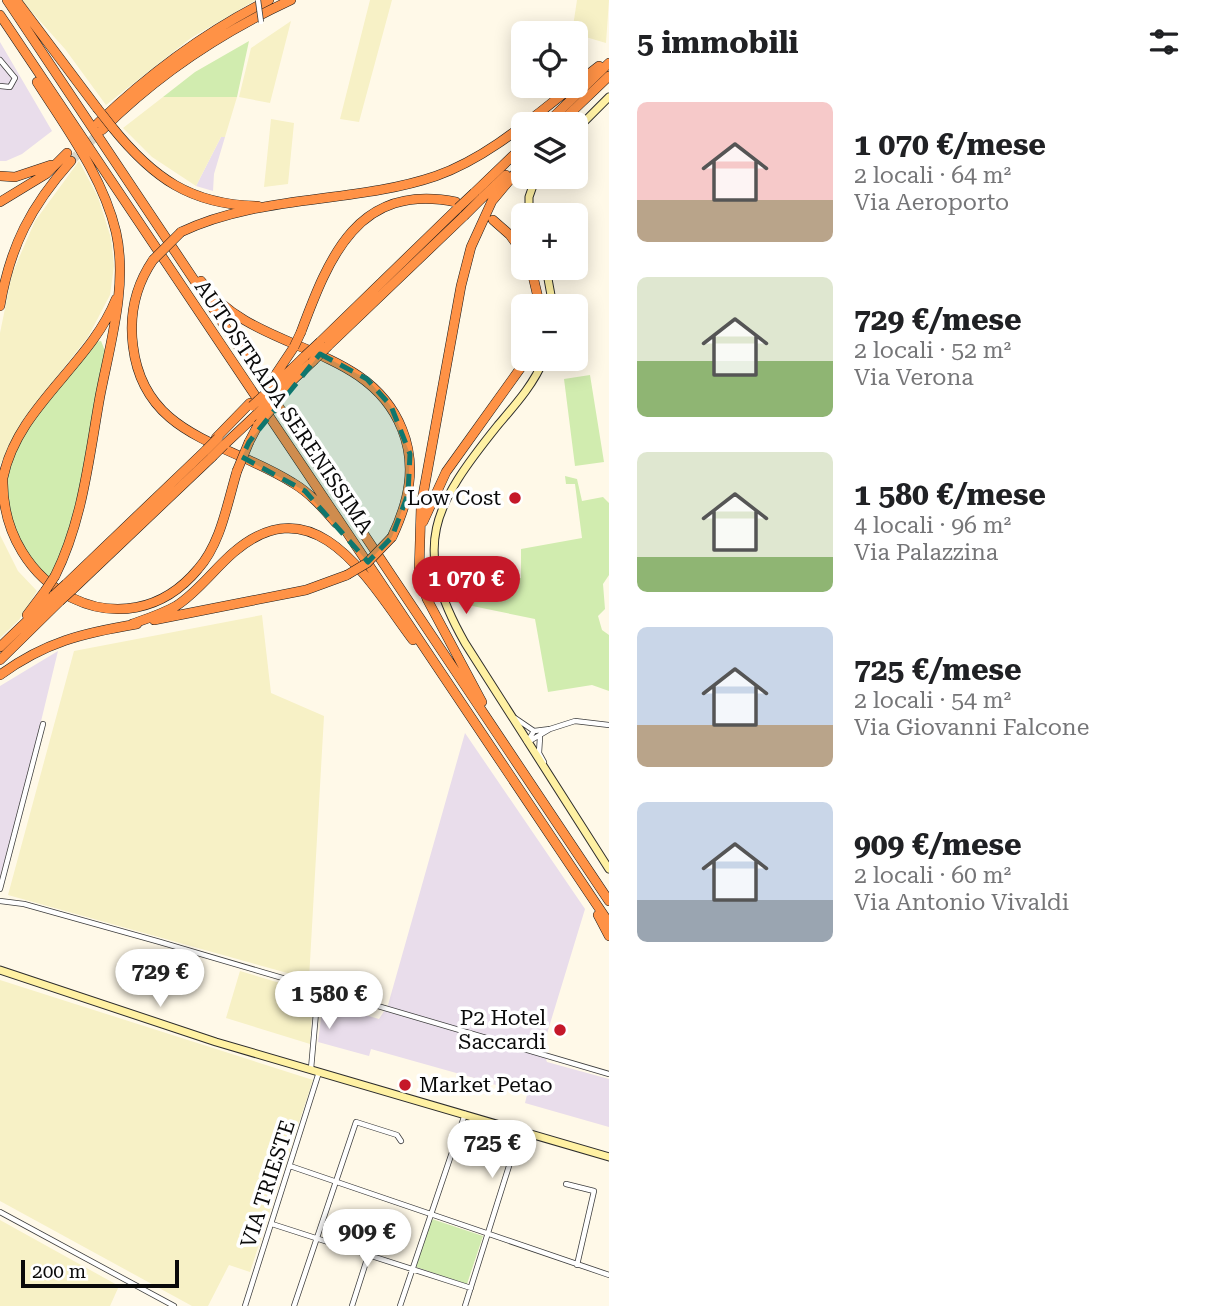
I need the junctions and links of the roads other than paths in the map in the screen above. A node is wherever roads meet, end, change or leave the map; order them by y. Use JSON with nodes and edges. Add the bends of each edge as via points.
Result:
{"nodes":[{"id":1,"x":7,"y":0,"type":"edge"},
{"id":2,"x":16,"y":0,"type":"edge"},
{"id":3,"x":258,"y":0,"type":"edge"},
{"id":4,"x":269,"y":0,"type":"edge"},
{"id":5,"x":291,"y":0,"type":"edge"},
{"id":6,"x":0,"y":16,"type":"edge"},
{"id":7,"x":261,"y":22,"type":"dead end"},
{"id":8,"x":0,"y":60,"type":"edge"},
{"id":9,"x":609,"y":61,"type":"edge"},
{"id":10,"x":588,"y":76,"type":"edge"},
{"id":11,"x":609,"y":76,"type":"edge"},
{"id":12,"x":0,"y":86,"type":"edge"},
{"id":13,"x":609,"y":97,"type":"edge"},
{"id":14,"x":558,"y":98,"type":"edge"},
{"id":15,"x":558,"y":112,"type":"edge"},
{"id":16,"x":572,"y":112,"type":"edge"},
{"id":17,"x":588,"y":118,"type":"edge"},
{"id":18,"x":104,"y":127,"type":"junction"},
{"id":19,"x":67,"y":158,"type":"junction"},
{"id":20,"x":511,"y":159,"type":"edge"},
{"id":21,"x":511,"y":170,"type":"edge"},
{"id":22,"x":0,"y":176,"type":"edge"},
{"id":23,"x":511,"y":176,"type":"edge"},
{"id":24,"x":137,"y":194,"type":"junction"},
{"id":25,"x":478,"y":196,"type":"junction"},
{"id":26,"x":0,"y":202,"type":"edge"},
{"id":27,"x":271,"y":206,"type":"junction"},
{"id":28,"x":459,"y":209,"type":"junction"},
{"id":29,"x":488,"y":219,"type":"junction"},
{"id":30,"x":511,"y":236,"type":"edge"},
{"id":31,"x":116,"y":299,"type":"junction"},
{"id":32,"x":0,"y":306,"type":"edge"},
{"id":33,"x":309,"y":358,"type":"junction"},
{"id":34,"x":518,"y":371,"type":"edge"},
{"id":35,"x":538,"y":371,"type":"edge"},
{"id":36,"x":277,"y":388,"type":"junction"},
{"id":37,"x":254,"y":412,"type":"junction"},
{"id":38,"x":208,"y":452,"type":"junction"},
{"id":39,"x":419,"y":533,"type":"junction"},
{"id":40,"x":360,"y":551,"type":"junction"},
{"id":41,"x":69,"y":587,"type":"junction"},
{"id":42,"x":53,"y":596,"type":"junction"},
{"id":43,"x":132,"y":624,"type":"junction"},
{"id":44,"x":1,"y":647,"type":"edge"},
{"id":45,"x":0,"y":660,"type":"edge"},
{"id":46,"x":0,"y":675,"type":"edge"},
{"id":47,"x":467,"y":710,"type":"junction"},
{"id":48,"x":509,"y":714,"type":"junction"},
{"id":49,"x":43,"y":724,"type":"dead end"},
{"id":50,"x":609,"y":725,"type":"edge"},
{"id":51,"x":550,"y":729,"type":"junction"},
{"id":52,"x":534,"y":731,"type":"junction"},
{"id":53,"x":541,"y":736,"type":"junction"},
{"id":54,"x":527,"y":743,"type":"junction"},
{"id":55,"x":513,"y":758,"type":"junction"},
{"id":56,"x":554,"y":787,"type":"junction"},
{"id":57,"x":609,"y":869,"type":"edge"},
{"id":58,"x":0,"y":889,"type":"edge"},
{"id":59,"x":590,"y":894,"type":"junction"},
{"id":60,"x":0,"y":901,"type":"edge"},
{"id":61,"x":609,"y":901,"type":"edge"},
{"id":62,"x":609,"y":923,"type":"edge"},
{"id":63,"x":609,"y":936,"type":"edge"},
{"id":64,"x":0,"y":970,"type":"edge"},
{"id":65,"x":318,"y":990,"type":"junction"},
{"id":66,"x":315,"y":1070,"type":"junction"},
{"id":67,"x":609,"y":1074,"type":"edge"},
{"id":68,"x":465,"y":1114,"type":"junction"},
{"id":69,"x":520,"y":1131,"type":"junction"},
{"id":70,"x":401,"y":1141,"type":"dead end"},
{"id":71,"x":609,"y":1157,"type":"edge"},
{"id":72,"x":290,"y":1166,"type":"junction"},
{"id":73,"x":336,"y":1182,"type":"junction"},
{"id":74,"x":566,"y":1184,"type":"dead end"},
{"id":75,"x":0,"y":1212,"type":"edge"},
{"id":76,"x":431,"y":1215,"type":"junction"},
{"id":77,"x":272,"y":1224,"type":"junction"},
{"id":78,"x":488,"y":1235,"type":"junction"},
{"id":79,"x":316,"y":1239,"type":"junction"},
{"id":80,"x":368,"y":1256,"type":"junction"},
{"id":81,"x":577,"y":1265,"type":"junction"},
{"id":82,"x":412,"y":1270,"type":"junction"},
{"id":83,"x":609,"y":1275,"type":"edge"},
{"id":84,"x":471,"y":1288,"type":"junction"},
{"id":85,"x":174,"y":1306,"type":"edge"},
{"id":86,"x":245,"y":1306,"type":"edge"},
{"id":87,"x":294,"y":1306,"type":"edge"},
{"id":88,"x":352,"y":1306,"type":"edge"},
{"id":89,"x":400,"y":1306,"type":"edge"},
{"id":90,"x":465,"y":1306,"type":"edge"}],
"edges":[{"from":1,"to":24,"type":"highway","name":"AUTOSTRADA SERENISSIMA"},
{"from":2,"to":18,"type":"highway","bridge":true,"via":[[97,108]]},
{"from":3,"to":7,"type":"street","bridge":true},
{"from":4,"to":18,"type":"highway","via":[[177,55],[141,83]]},
{"from":5,"to":18,"type":"highway","via":[[200,48]]},
{"from":6,"to":31,"type":"highway","via":[[103,192],[118,240]]},
{"from":6,"to":40,"type":"highway","name":"AUTOSTRADA SERENISSIMA"},
{"from":8,"to":12,"type":"street","via":[[15,78],[10,87]]},
{"from":9,"to":10,"type":"highway"},
{"from":9,"to":15,"type":"highway"},
{"from":11,"to":16,"type":"highway"},
{"from":13,"to":17,"type":"street"},
{"from":14,"to":27,"type":"highway","via":[[498,143],[449,171],[407,184]]},
{"from":18,"to":27,"type":"highway","via":[[176,188],[221,203]]},
{"from":19,"to":22,"type":"highway","via":[[15,177]]},
{"from":19,"to":26,"type":"highway"},
{"from":19,"to":32,"type":"highway","via":[[21,231],[7,268]]},
{"from":20,"to":25,"type":"highway"},
{"from":21,"to":25,"type":"highway"},
{"from":23,"to":29,"type":"highway","via":[[492,201]]},
{"from":24,"to":43,"type":"highway","bridge":true,"via":[[205,287],[231,311],[260,331],[349,368],[381,392],[399,422],[410,454],[408,494],[392,537],[367,563],[306,590]]},
{"from":24,"to":55,"type":"highway","name":"AUTOSTRADA SERENISSIMA"},
{"from":25,"to":28,"type":"highway","bridge":true},
{"from":27,"to":40,"type":"highway","bridge":true,"via":[[181,232],[153,260],[135,302],[132,338],[137,368],[151,397],[172,420],[200,440],[264,466],[305,491]]},
{"from":28,"to":33,"type":"highway","bridge":true},
{"from":28,"to":36,"type":"highway","bridge":true,"via":[[413,199],[364,218],[347,234],[321,278]]},
{"from":29,"to":30,"type":"highway"},
{"from":29,"to":39,"type":"highway","via":[[461,286],[425,471]]},
{"from":31,"to":37,"type":"highway","bridge":true,"via":[[97,336],[30,422],[8,460],[2,511],[10,542],[24,566],[48,590],[82,605],[118,609],[152,602],[183,585],[205,560],[224,517]]},
{"from":31,"to":42,"type":"highway","bridge":true,"via":[[79,510],[55,576]]},
{"from":33,"to":36,"type":"highway"},
{"from":33,"to":36,"type":"highway","via":[[305,369]]},
{"from":34,"to":39,"type":"highway","via":[[446,471]]},
{"from":35,"to":48,"type":"street","via":[[452,485],[439,511],[434,536],[436,580],[447,612]]},
{"from":36,"to":37,"type":"highway","bridge":true},
{"from":36,"to":37,"type":"highway","bridge":true},
{"from":37,"to":38,"type":"highway","bridge":true},
{"from":38,"to":41,"type":"highway"},
{"from":38,"to":41,"type":"highway"},
{"from":39,"to":55,"type":"highway","via":[[419,574],[427,599]]},
{"from":40,"to":47,"type":"highway","name":"AUTOSTRADA SERENISSIMA"},
{"from":41,"to":42,"type":"highway","bridge":true},
{"from":42,"to":44,"type":"highway"},
{"from":42,"to":45,"type":"highway"},
{"from":43,"to":46,"type":"highway","via":[[55,642]]},
{"from":43,"to":47,"type":"highway","via":[[178,605],[259,535],[285,529],[313,532],[357,565]]},
{"from":47,"to":59,"type":"highway","name":"AUTOSTRADA SERENISSIMA"},
{"from":48,"to":52,"type":"street"},
{"from":48,"to":54,"type":"street"},
{"from":49,"to":58,"type":"street"},
{"from":50,"to":51,"type":"street","via":[[575,721]]},
{"from":51,"to":52,"type":"street"},
{"from":51,"to":53,"type":"street"},
{"from":52,"to":54,"type":"street"},
{"from":53,"to":54,"type":"street"},
{"from":53,"to":56,"type":"street","via":[[539,753]]},
{"from":54,"to":56,"type":"street"},
{"from":55,"to":61,"type":"highway","name":"AUTOSTRADA SERENISSIMA"},
{"from":56,"to":57,"type":"street"},
{"from":59,"to":62,"type":"highway","name":"AUTOSTRADA SERENISSIMA"},
{"from":59,"to":63,"type":"highway"},
{"from":60,"to":65,"type":"street","via":[[24,904]]},
{"from":64,"to":66,"type":"street"},
{"from":65,"to":66,"type":"street","name":"VIA TRIESTE"},
{"from":65,"to":67,"type":"street"},
{"from":66,"to":68,"type":"street"},
{"from":66,"to":72,"type":"street","name":"VIA TRIESTE"},
{"from":68,"to":69,"type":"street"},
{"from":68,"to":76,"type":"street"},
{"from":69,"to":71,"type":"street"},
{"from":69,"to":78,"type":"street"},
{"from":70,"to":73,"type":"street","via":[[397,1135],[356,1122]]},
{"from":72,"to":73,"type":"street"},
{"from":72,"to":77,"type":"street","name":"VIA TRIESTE"},
{"from":73,"to":76,"type":"street"},
{"from":73,"to":79,"type":"street"},
{"from":74,"to":81,"type":"street","via":[[594,1191]]},
{"from":75,"to":85,"type":"street"},
{"from":76,"to":78,"type":"street"},
{"from":76,"to":82,"type":"street"},
{"from":77,"to":79,"type":"street"},
{"from":77,"to":86,"type":"street","name":"VIA TRIESTE"},
{"from":78,"to":81,"type":"street"},
{"from":78,"to":84,"type":"street"},
{"from":79,"to":80,"type":"street"},
{"from":79,"to":87,"type":"street"},
{"from":80,"to":82,"type":"street"},
{"from":80,"to":88,"type":"street"},
{"from":81,"to":83,"type":"street"},
{"from":82,"to":84,"type":"street"},
{"from":82,"to":89,"type":"street"},
{"from":84,"to":90,"type":"street"}]}
